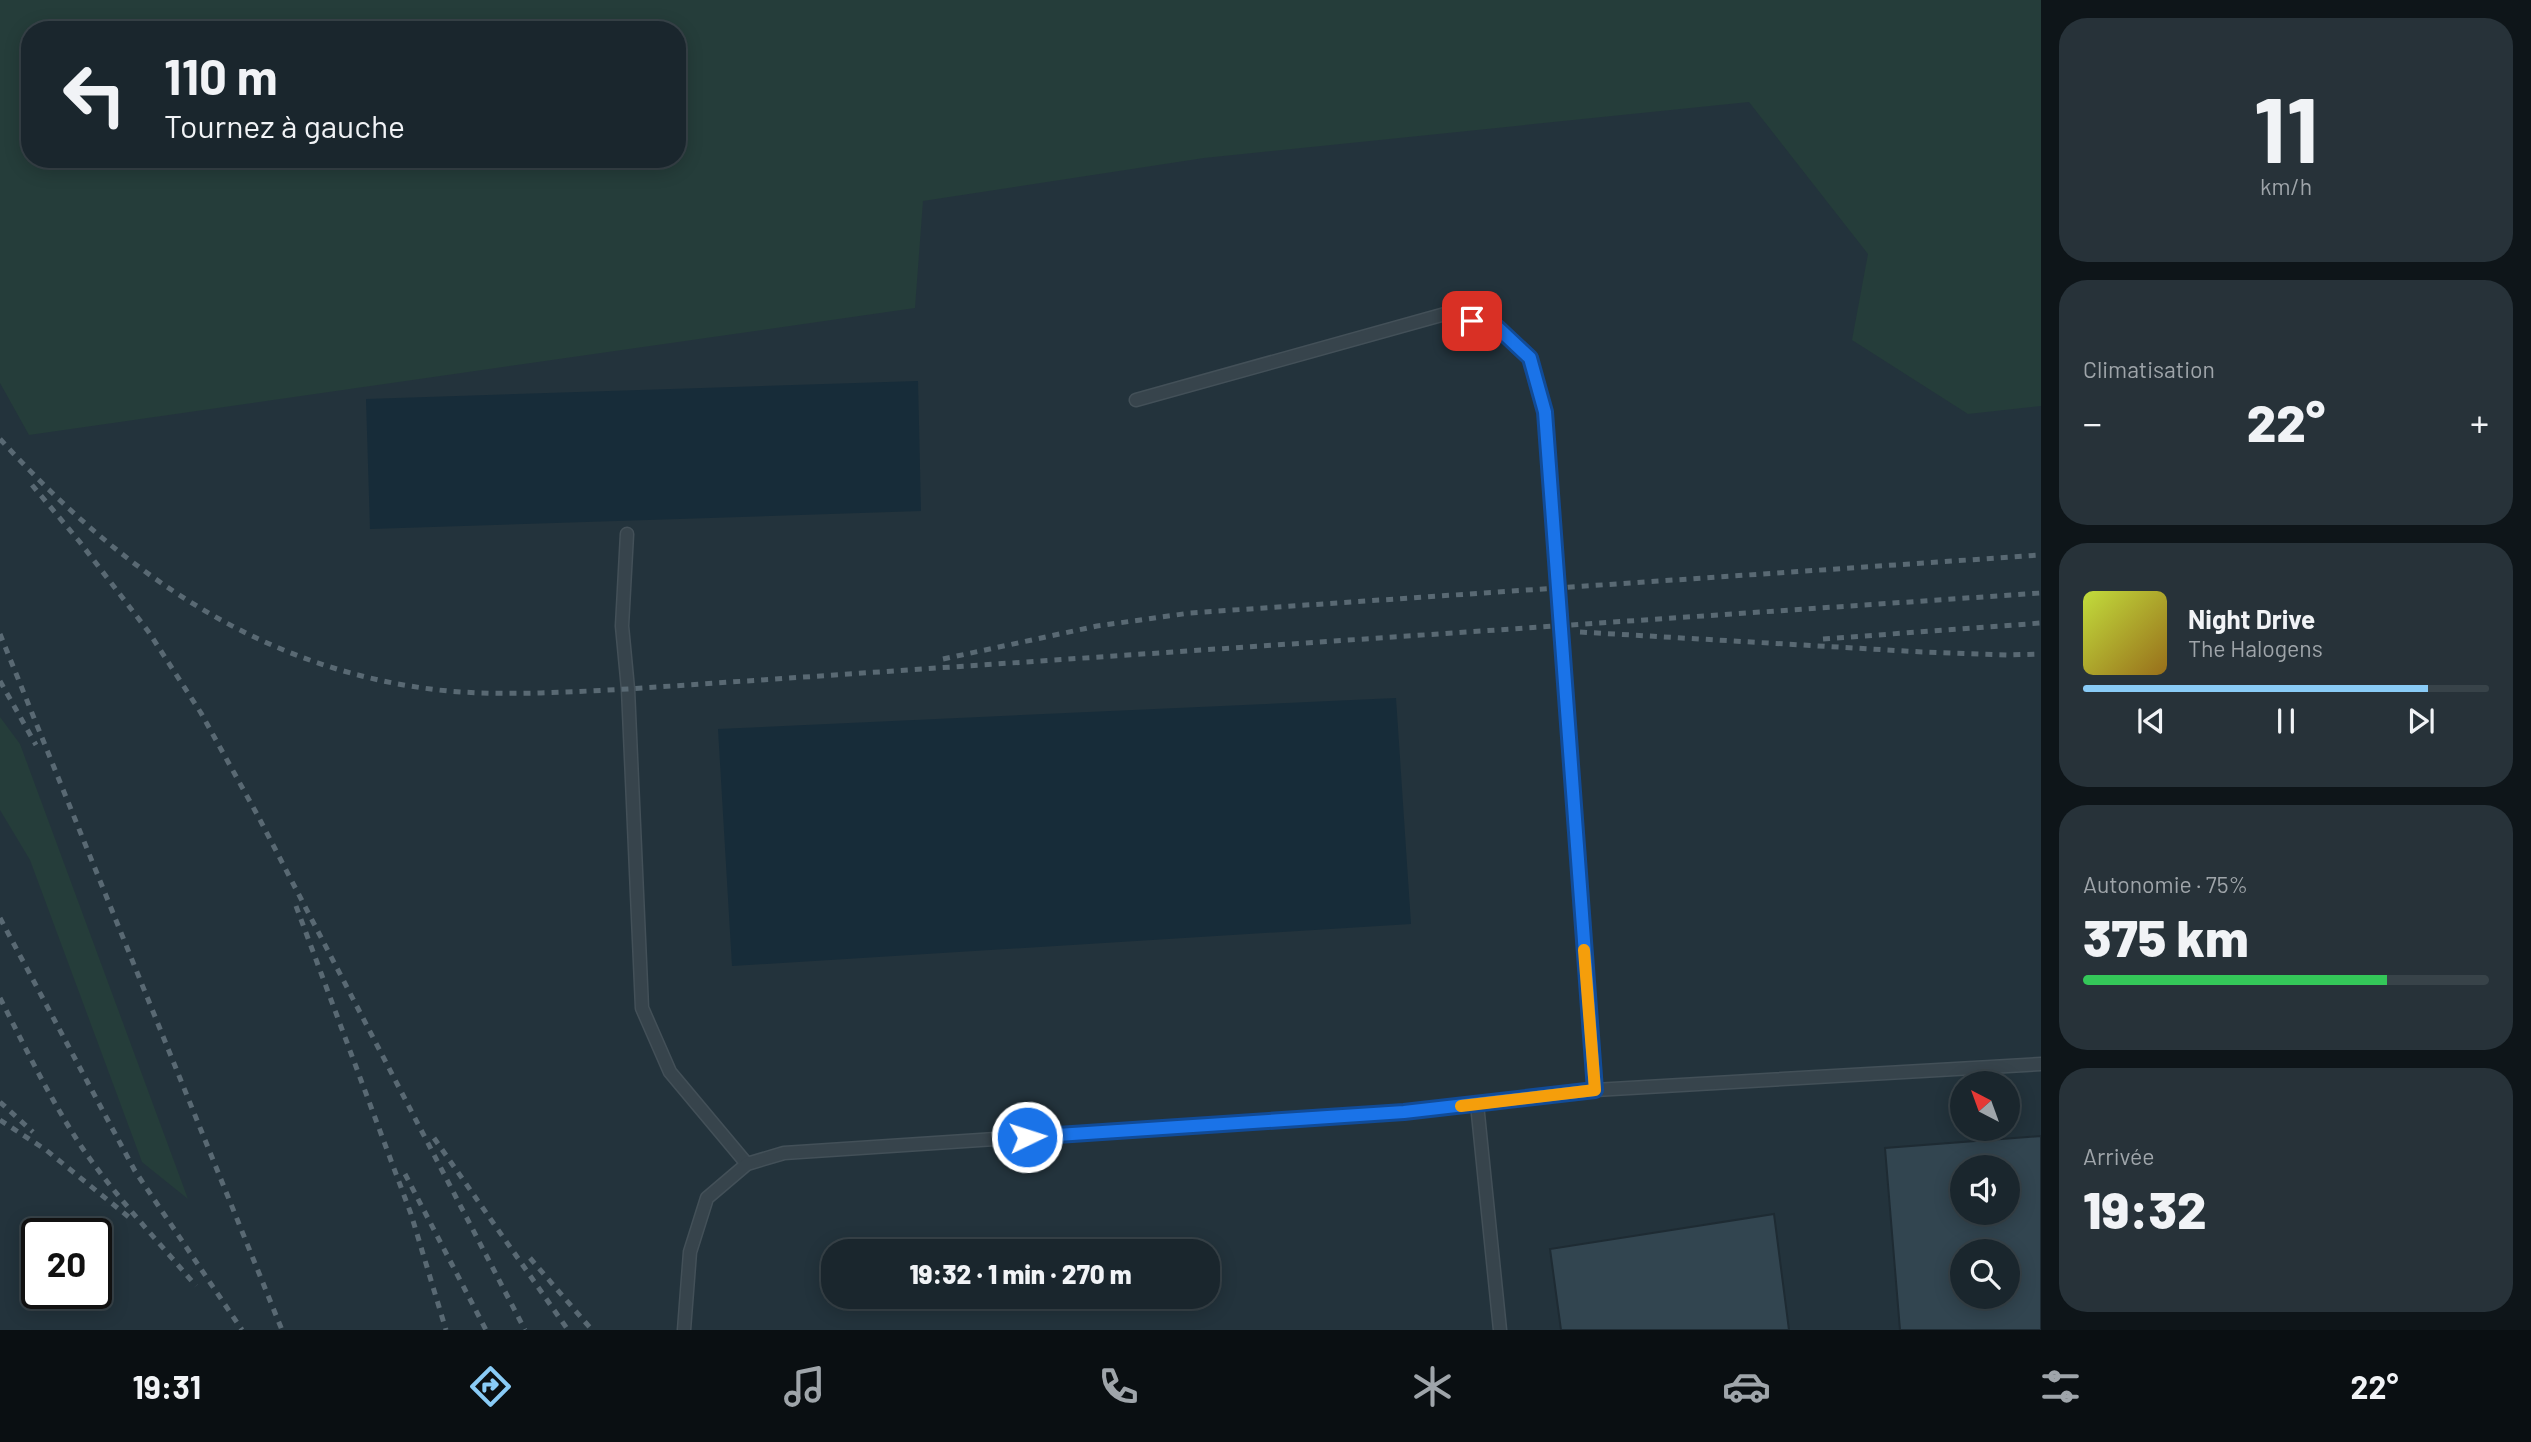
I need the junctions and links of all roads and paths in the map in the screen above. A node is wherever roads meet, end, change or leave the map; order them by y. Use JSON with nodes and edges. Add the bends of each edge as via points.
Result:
{"nodes":[{"id":1,"x":1136,"y":400,"type":"dead end"},
{"id":2,"x":627,"y":534,"type":"dead end"},
{"id":3,"x":2041,"y":1064,"type":"edge"},
{"id":4,"x":1595,"y":1090,"type":"junction"},
{"id":5,"x":1477,"y":1104,"type":"junction"},
{"id":6,"x":747,"y":1164,"type":"junction"},
{"id":7,"x":684,"y":1330,"type":"edge"},
{"id":8,"x":1500,"y":1330,"type":"edge"}],
"edges":[{"from":1,"to":4,"type":"lane","via":[[1445,314],[1498,328],[1530,358],[1545,412]]},
{"from":2,"to":6,"type":"lane","via":[[622,626],[642,1008],[670,1072]]},
{"from":3,"to":4,"type":"lane"},
{"from":4,"to":5,"type":"lane"},
{"from":5,"to":6,"type":"lane","via":[[784,1153]]},
{"from":5,"to":8,"type":"lane"},
{"from":6,"to":7,"type":"lane","via":[[706,1198],[691,1252]]}]}
